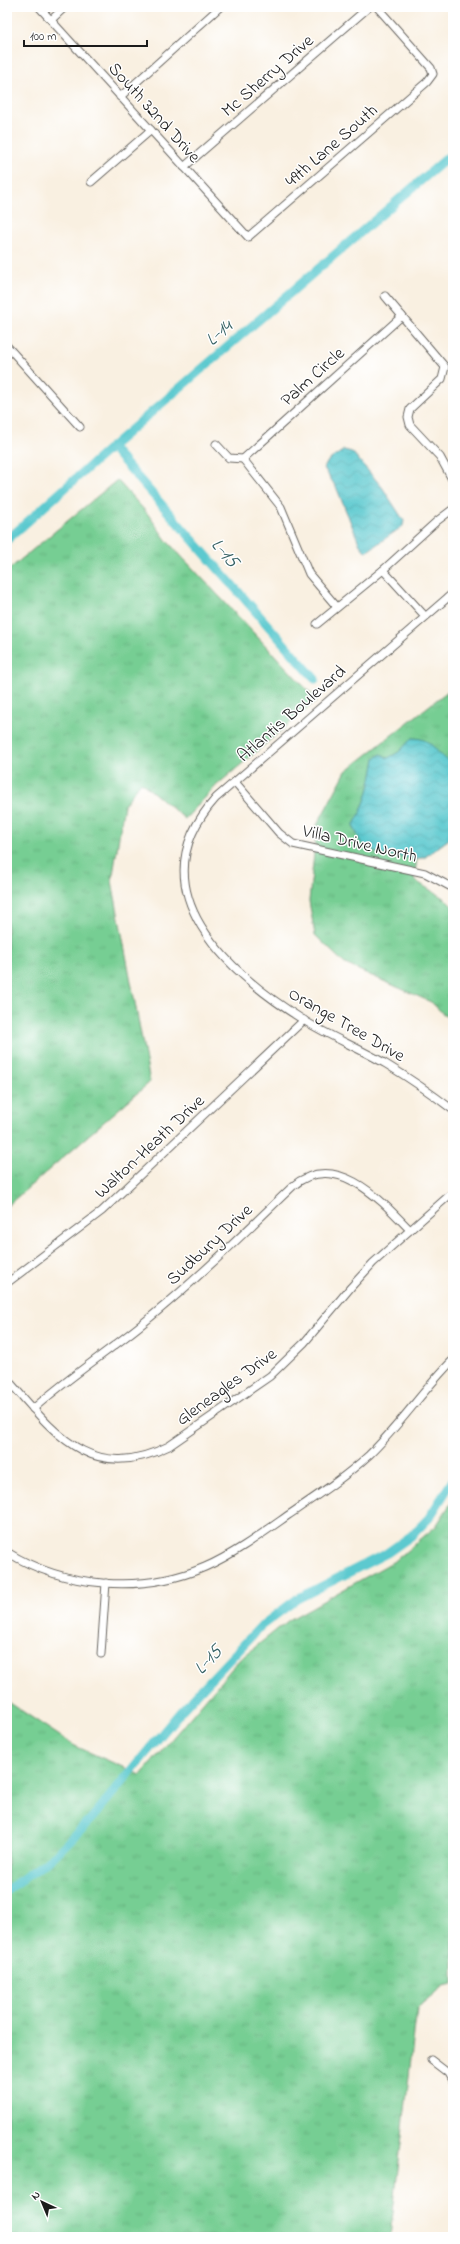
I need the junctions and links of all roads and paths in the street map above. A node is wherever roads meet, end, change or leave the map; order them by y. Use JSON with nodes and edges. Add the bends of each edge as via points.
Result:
{"nodes":[{"id":1,"x":39,"y":7,"type":"edge"},
{"id":2,"x":65,"y":7,"type":"edge"},
{"id":3,"x":220,"y":7,"type":"edge"},
{"id":4,"x":369,"y":7,"type":"edge"},
{"id":5,"x":377,"y":7,"type":"edge"},
{"id":6,"x":51,"y":20,"type":"junction"},
{"id":7,"x":120,"y":97,"type":"junction"},
{"id":8,"x":151,"y":130,"type":"junction"},
{"id":9,"x":184,"y":167,"type":"junction"},
{"id":10,"x":91,"y":182,"type":"dead end"},
{"id":11,"x":248,"y":237,"type":"joint"},
{"id":12,"x":385,"y":296,"type":"dead end"},
{"id":13,"x":402,"y":316,"type":"junction"},
{"id":14,"x":7,"y":346,"type":"edge"},
{"id":15,"x":80,"y":427,"type":"dead end"},
{"id":16,"x":216,"y":444,"type":"dead end"},
{"id":17,"x":243,"y":459,"type":"junction"},
{"id":18,"x":453,"y":481,"type":"edge"},
{"id":19,"x":453,"y":509,"type":"edge"},
{"id":20,"x":383,"y":570,"type":"junction"},
{"id":21,"x":453,"y":593,"type":"edge"},
{"id":22,"x":337,"y":606,"type":"junction"},
{"id":23,"x":425,"y":616,"type":"junction"},
{"id":24,"x":317,"y":624,"type":"dead end"},
{"id":25,"x":235,"y":782,"type":"junction"},
{"id":26,"x":184,"y":877,"type":"joint"},
{"id":27,"x":453,"y":888,"type":"edge"},
{"id":28,"x":304,"y":1020,"type":"junction"},
{"id":29,"x":453,"y":1110,"type":"edge"},
{"id":30,"x":453,"y":1192,"type":"edge"},
{"id":31,"x":410,"y":1230,"type":"junction"},
{"id":32,"x":7,"y":1283,"type":"edge"},
{"id":33,"x":453,"y":1360,"type":"edge"},
{"id":34,"x":7,"y":1379,"type":"edge"},
{"id":35,"x":33,"y":1409,"type":"junction"},
{"id":36,"x":7,"y":1552,"type":"edge"},
{"id":37,"x":106,"y":1583,"type":"junction"},
{"id":38,"x":101,"y":1654,"type":"dead end"},
{"id":39,"x":431,"y":2060,"type":"dead end"},
{"id":40,"x":453,"y":2082,"type":"edge"}],
"edges":[{"from":1,"to":6,"type":"street","name":"South 32nd Drive"},
{"from":2,"to":6,"type":"street"},
{"from":3,"to":7,"type":"street"},
{"from":4,"to":9,"type":"street","name":"Mc Sherry Drive"},
{"from":5,"to":11,"type":"street","name":"49th Lane South","via":[[431,68],[433,74],[421,88]]},
{"from":6,"to":7,"type":"street","name":"South 32nd Drive"},
{"from":7,"to":8,"type":"street","name":"South 32nd Drive"},
{"from":8,"to":9,"type":"street","name":"South 32nd Drive"},
{"from":8,"to":10,"type":"street"},
{"from":9,"to":11,"type":"street","name":"South 32nd Drive"},
{"from":12,"to":13,"type":"street"},
{"from":13,"to":17,"type":"street","name":"Palm Circle"},
{"from":13,"to":18,"type":"street","via":[[445,368],[442,379],[410,409],[408,417],[410,425],[440,457]]},
{"from":14,"to":15,"type":"street"},
{"from":16,"to":17,"type":"street","via":[[229,458]]},
{"from":17,"to":22,"type":"street","via":[[281,507],[309,574]]},
{"from":19,"to":20,"type":"street"},
{"from":20,"to":22,"type":"street"},
{"from":20,"to":23,"type":"street"},
{"from":21,"to":23,"type":"street","name":"Atlantis Boulevard"},
{"from":22,"to":24,"type":"street"},
{"from":23,"to":25,"type":"street","name":"Atlantis Boulevard"},
{"from":25,"to":26,"type":"street","name":"Atlantis Boulevard","via":[[216,798],[199,820],[189,843]]},
{"from":25,"to":27,"type":"street","name":"Villa Drive North","via":[[279,833],[293,844],[425,873]]},
{"from":26,"to":28,"type":"street","name":"Orange Tree Drive","via":[[192,911],[211,941],[254,983]]},
{"from":28,"to":29,"type":"street","name":"Orange Tree Drive","via":[[409,1077]]},
{"from":28,"to":32,"type":"street","name":"Walton-Heath Drive","via":[[102,1211]]},
{"from":30,"to":31,"type":"street","name":"Gleneagles Drive"},
{"from":31,"to":35,"type":"street","name":"Gleneagles Drive","via":[[355,1282],[304,1343],[270,1376],[157,1452],[124,1459],[86,1453],[58,1435]]},
{"from":31,"to":35,"type":"street","name":"Sudbury Drive","via":[[374,1196],[349,1178],[326,1173],[302,1179],[179,1294],[81,1368]]},
{"from":33,"to":37,"type":"street","via":[[368,1455],[325,1491],[238,1550],[204,1567],[175,1577],[132,1584]]},
{"from":34,"to":35,"type":"street","name":"Gleneagles Drive"},
{"from":36,"to":37,"type":"street","via":[[29,1564],[66,1577]]},
{"from":37,"to":38,"type":"street"},
{"from":39,"to":40,"type":"street","via":[[448,2072]]}]}
